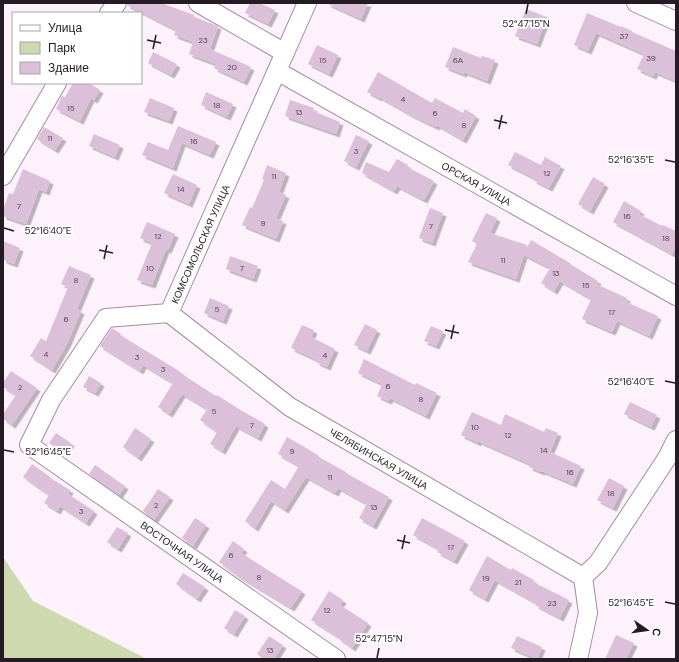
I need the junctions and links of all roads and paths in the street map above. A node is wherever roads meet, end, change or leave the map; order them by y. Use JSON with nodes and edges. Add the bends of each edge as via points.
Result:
{"nodes":[{"id":1,"x":117,"y":3,"type":"edge"},
{"id":2,"x":198,"y":3,"type":"edge"},
{"id":3,"x":307,"y":3,"type":"edge"},
{"id":4,"x":636,"y":3,"type":"edge"},
{"id":5,"x":110,"y":12,"type":"edge"},
{"id":6,"x":676,"y":21,"type":"edge"},
{"id":7,"x":285,"y":52,"type":"junction"},
{"id":8,"x":277,"y":71,"type":"junction"},
{"id":9,"x":56,"y":84,"type":"edge"},
{"id":10,"x":3,"y":176,"type":"edge"},
{"id":11,"x":676,"y":296,"type":"edge"},
{"id":12,"x":169,"y":313,"type":"junction"},
{"id":13,"x":676,"y":440,"type":"edge"},
{"id":14,"x":29,"y":446,"type":"joint"},
{"id":15,"x":583,"y":577,"type":"junction"},
{"id":16,"x":336,"y":659,"type":"edge"},
{"id":17,"x":578,"y":659,"type":"edge"}],
"edges":[{"from":1,"to":5,"type":"street"},
{"from":2,"to":7,"type":"street"},
{"from":3,"to":7,"type":"street","name":"КОМСОМОЛЬСКАЯ УЛИЦА"},
{"from":4,"to":6,"type":"street"},
{"from":7,"to":8,"type":"street","name":"КОМСОМОЛЬСКАЯ УЛИЦА"},
{"from":8,"to":11,"type":"street","name":"ОРСКАЯ УЛИЦА"},
{"from":8,"to":12,"type":"street","name":"КОМСОМОЛЬСКАЯ УЛИЦА"},
{"from":9,"to":10,"type":"street"},
{"from":12,"to":14,"type":"street","name":"КОМСОМОЛЬСКАЯ УЛИЦА","via":[[106,318],[51,400]]},
{"from":12,"to":15,"type":"street","name":"ЧЕЛЯБИНСКАЯ УЛИЦА","via":[[290,406]]},
{"from":13,"to":15,"type":"street","via":[[667,458],[598,563]]},
{"from":14,"to":16,"type":"street","name":"ВОСТОЧНАЯ УЛИЦА"},
{"from":15,"to":17,"type":"street","via":[[588,613]]}]}
